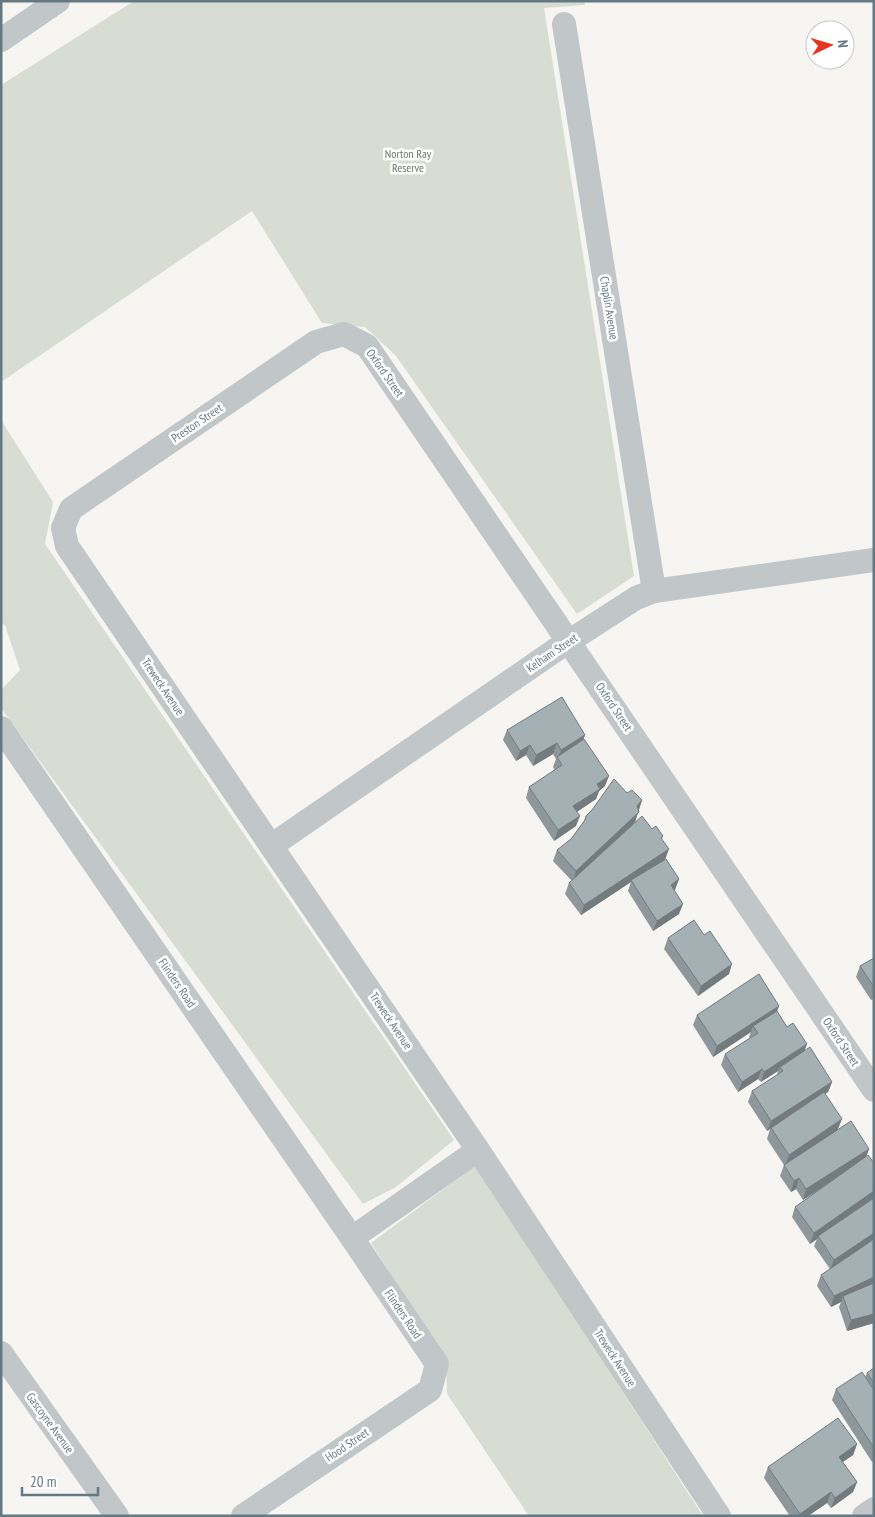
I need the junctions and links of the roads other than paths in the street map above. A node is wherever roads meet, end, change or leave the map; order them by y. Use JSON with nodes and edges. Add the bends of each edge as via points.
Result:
{"nodes":[{"id":1,"x":58,"y":1,"type":"edge"},
{"id":2,"x":564,"y":24,"type":"dead end"},
{"id":3,"x":1,"y":40,"type":"edge"},
{"id":4,"x":344,"y":334,"type":"joint"},
{"id":5,"x":63,"y":528,"type":"joint"},
{"id":6,"x":874,"y":560,"type":"edge"},
{"id":7,"x":654,"y":591,"type":"junction"},
{"id":8,"x":569,"y":641,"type":"junction"},
{"id":9,"x":1,"y":728,"type":"edge"},
{"id":10,"x":271,"y":846,"type":"junction"},
{"id":11,"x":874,"y":1090,"type":"edge"},
{"id":12,"x":478,"y":1150,"type":"junction"},
{"id":13,"x":352,"y":1238,"type":"junction"},
{"id":14,"x":437,"y":1364,"type":"joint"},
{"id":15,"x":5,"y":1367,"type":"edge"},
{"id":16,"x":874,"y":1509,"type":"edge"},
{"id":17,"x":117,"y":1516,"type":"edge"},
{"id":18,"x":243,"y":1516,"type":"edge"},
{"id":19,"x":719,"y":1516,"type":"edge"},
{"id":20,"x":864,"y":1516,"type":"edge"}],
"edges":[{"from":1,"to":3,"type":"street"},
{"from":2,"to":7,"type":"street","name":"Chaplin Avenue"},
{"from":4,"to":5,"type":"street","name":"Preston Street","via":[[316,342],[71,509]]},
{"from":4,"to":8,"type":"street","name":"Oxford Street","via":[[367,346]]},
{"from":5,"to":10,"type":"street","name":"Treweck Avenue","via":[[67,546]]},
{"from":6,"to":7,"type":"street","name":"Kelham Street"},
{"from":7,"to":8,"type":"street","name":"Kelham Street","via":[[636,598]]},
{"from":8,"to":10,"type":"street","name":"Kelham Street"},
{"from":8,"to":11,"type":"street","name":"Oxford Street"},
{"from":9,"to":13,"type":"street","name":"Flinders Road"},
{"from":10,"to":12,"type":"street","name":"Treweck Avenue"},
{"from":12,"to":13,"type":"street"},
{"from":12,"to":19,"type":"street","name":"Treweck Avenue"},
{"from":13,"to":14,"type":"street","name":"Flinders Road"},
{"from":14,"to":18,"type":"street","name":"Hood Street","via":[[430,1390]]},
{"from":15,"to":17,"type":"street","name":"Gascoyne Avenue"},
{"from":16,"to":20,"type":"street"}]}
